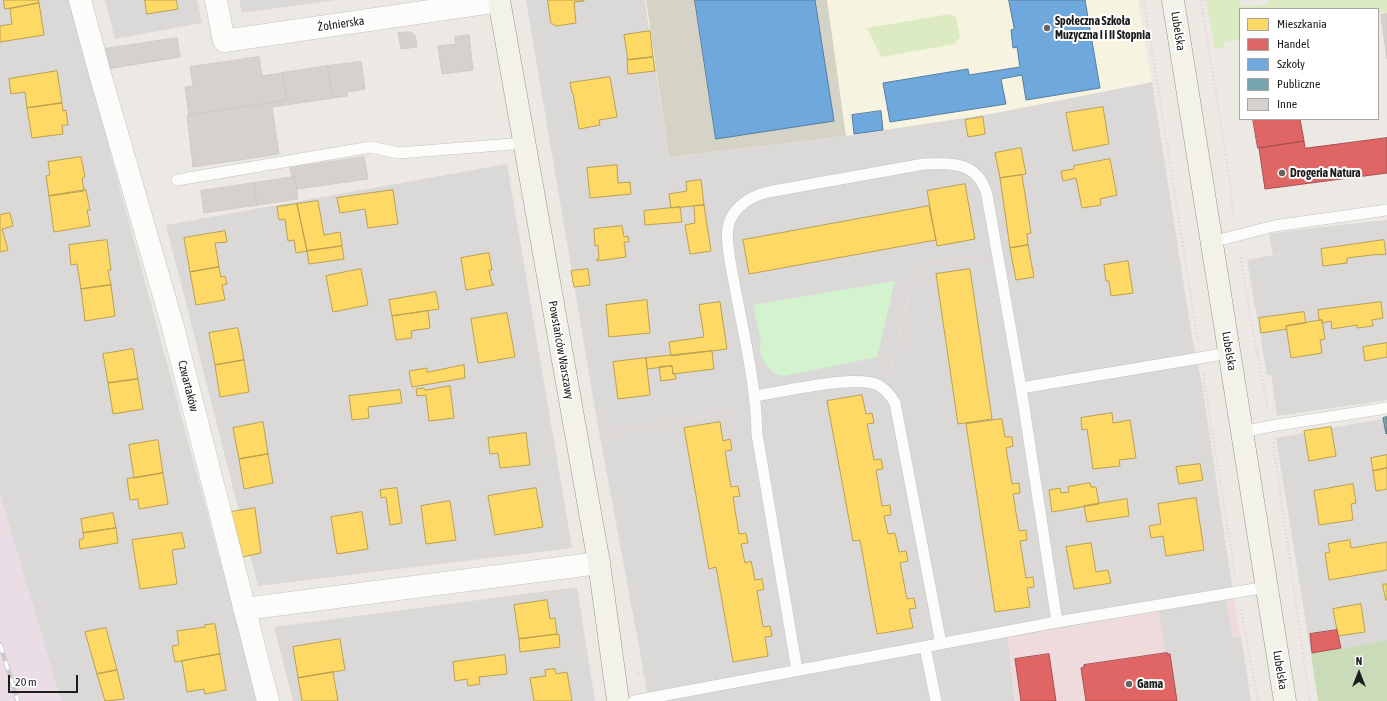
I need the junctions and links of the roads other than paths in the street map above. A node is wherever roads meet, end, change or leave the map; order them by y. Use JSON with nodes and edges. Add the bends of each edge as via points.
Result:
{"nodes":[{"id":1,"x":80,"y":0,"type":"edge"},
{"id":2,"x":216,"y":0,"type":"edge"},
{"id":3,"x":499,"y":0,"type":"edge"},
{"id":4,"x":1173,"y":0,"type":"edge"},
{"id":5,"x":525,"y":143,"type":"junction"},
{"id":6,"x":178,"y":180,"type":"dead end"},
{"id":7,"x":1387,"y":210,"type":"edge"},
{"id":8,"x":1212,"y":242,"type":"junction"},
{"id":9,"x":1229,"y":353,"type":"junction"},
{"id":10,"x":1021,"y":388,"type":"junction"},
{"id":11,"x":755,"y":396,"type":"junction"},
{"id":12,"x":1387,"y":408,"type":"edge"},
{"id":13,"x":1242,"y":432,"type":"junction"},
{"id":14,"x":599,"y":563,"type":"junction"},
{"id":15,"x":1267,"y":587,"type":"junction"},
{"id":16,"x":244,"y":609,"type":"junction"},
{"id":17,"x":1057,"y":622,"type":"junction"},
{"id":18,"x":941,"y":644,"type":"junction"},
{"id":19,"x":925,"y":647,"type":"junction"},
{"id":20,"x":797,"y":670,"type":"junction"},
{"id":21,"x":268,"y":701,"type":"edge"},
{"id":22,"x":618,"y":701,"type":"edge"},
{"id":23,"x":634,"y":701,"type":"edge"},
{"id":24,"x":936,"y":701,"type":"edge"},
{"id":25,"x":1285,"y":701,"type":"edge"}],
"edges":[{"from":1,"to":16,"type":"street","name":"Czwartaków","via":[[173,327]]},
{"from":2,"to":3,"type":"street","name":"Żołnierska","via":[[224,41]]},
{"from":3,"to":5,"type":"main road","name":"Powstańców Warszawy"},
{"from":4,"to":8,"type":"main road","name":"Lubelska"},
{"from":5,"to":6,"type":"lane","via":[[398,154],[371,147]]},
{"from":5,"to":14,"type":"main road","name":"Powstańców Warszawy"},
{"from":7,"to":8,"type":"lane","via":[[1274,226]]},
{"from":8,"to":9,"type":"main road","name":"Lubelska"},
{"from":9,"to":10,"type":"lane"},
{"from":9,"to":13,"type":"main road","name":"Lubelska"},
{"from":10,"to":11,"type":"lane","via":[[985,186],[972,170],[944,163],[924,164],[758,194],[747,200],[735,212],[729,224],[728,237],[731,266]]},
{"from":10,"to":17,"type":"lane"},
{"from":11,"to":18,"type":"lane","via":[[854,381],[878,384],[891,397],[895,403]]},
{"from":11,"to":20,"type":"lane","via":[[757,434]]},
{"from":12,"to":13,"type":"lane"},
{"from":13,"to":15,"type":"main road","name":"Lubelska"},
{"from":14,"to":16,"type":"street"},
{"from":14,"to":22,"type":"main road","name":"Powstańców Warszawy"},
{"from":15,"to":17,"type":"lane"},
{"from":15,"to":25,"type":"main road","name":"Lubelska"},
{"from":16,"to":21,"type":"street","name":"Czwartaków"},
{"from":17,"to":18,"type":"lane"},
{"from":18,"to":19,"type":"lane"},
{"from":19,"to":20,"type":"lane"},
{"from":19,"to":24,"type":"lane"},
{"from":20,"to":23,"type":"lane"}]}
